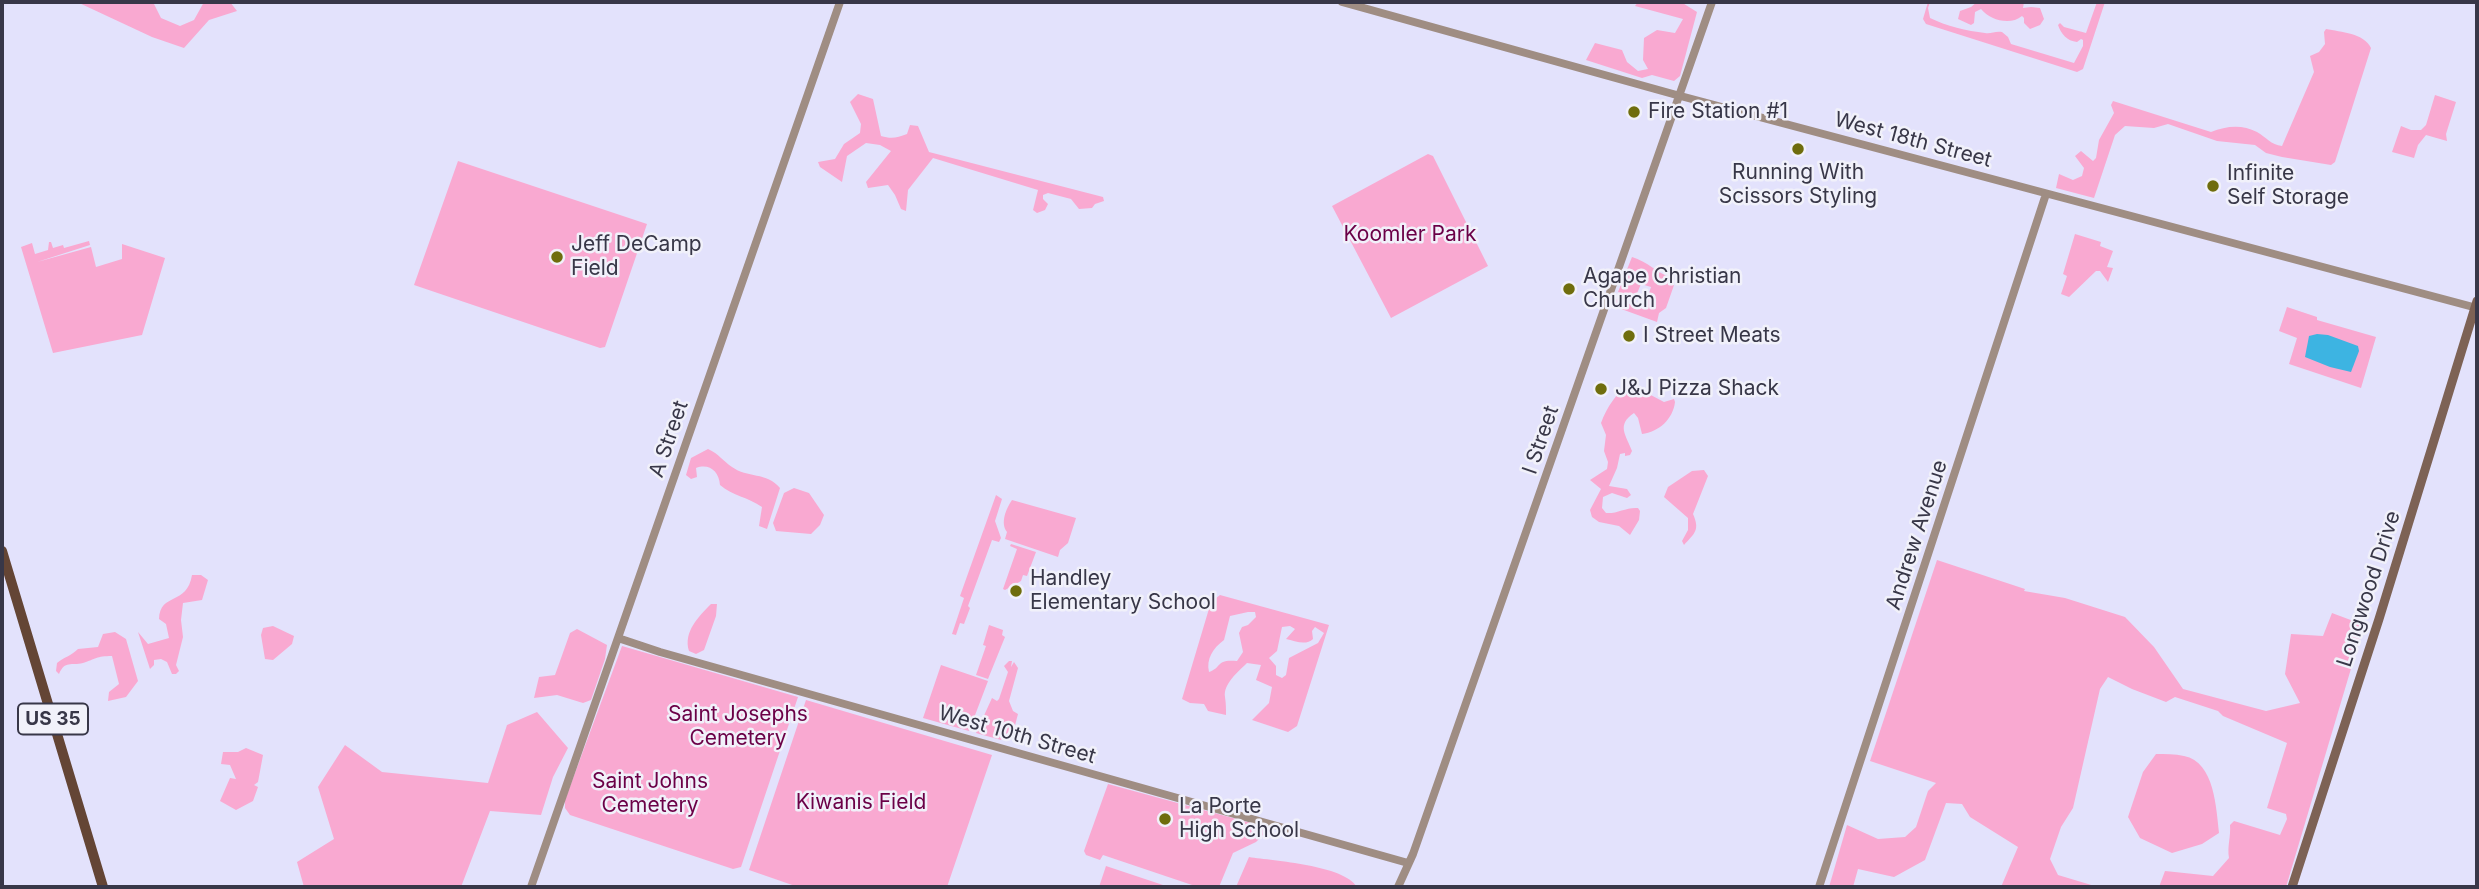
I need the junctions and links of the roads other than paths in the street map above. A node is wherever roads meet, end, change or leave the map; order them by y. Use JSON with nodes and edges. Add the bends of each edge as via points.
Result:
{"nodes":[{"id":1,"x":840,"y":2,"type":"edge"},
{"id":2,"x":1342,"y":2,"type":"edge"},
{"id":3,"x":1712,"y":2,"type":"edge"},
{"id":4,"x":1680,"y":96,"type":"junction"},
{"id":5,"x":2046,"y":194,"type":"junction"},
{"id":6,"x":2477,"y":306,"type":"edge"},
{"id":7,"x":2,"y":551,"type":"edge"},
{"id":8,"x":618,"y":638,"type":"junction"},
{"id":9,"x":1408,"y":863,"type":"junction"},
{"id":10,"x":103,"y":887,"type":"edge"},
{"id":11,"x":531,"y":887,"type":"edge"},
{"id":12,"x":1398,"y":887,"type":"edge"},
{"id":13,"x":1819,"y":887,"type":"edge"},
{"id":14,"x":2292,"y":887,"type":"edge"}],
"edges":[{"from":1,"to":8,"type":"street","name":"A Street"},
{"from":2,"to":4,"type":"street","name":"West 18th Street"},
{"from":3,"to":4,"type":"street","name":"I Street"},
{"from":4,"to":5,"type":"street","name":"West 18th Street"},
{"from":4,"to":9,"type":"street","name":"I Street"},
{"from":5,"to":6,"type":"street","name":"West 18th Street"},
{"from":5,"to":13,"type":"street","name":"Andrew Avenue"},
{"from":6,"to":14,"type":"main road","name":"Longwood Drive"},
{"from":7,"to":10,"type":"main road","number":"US 35"},
{"from":8,"to":9,"type":"street","name":"West 10th Street"},
{"from":8,"to":11,"type":"street","name":"A Street"},
{"from":9,"to":12,"type":"street","name":"I Street"}]}
